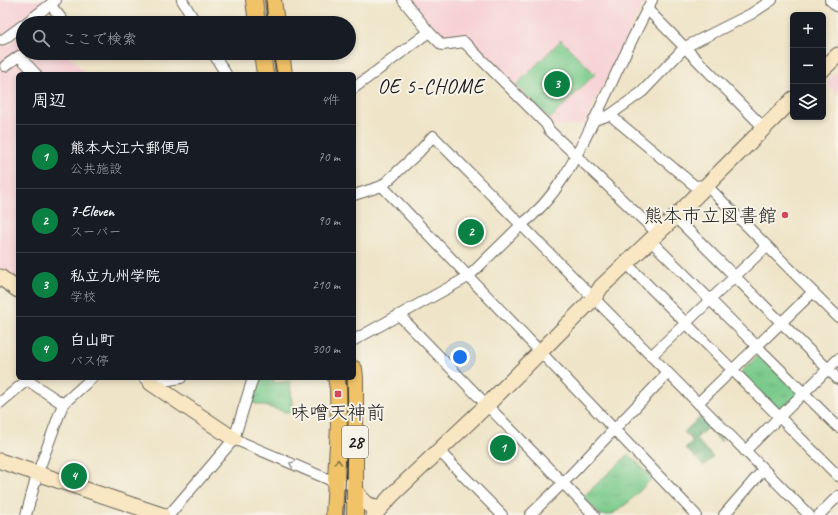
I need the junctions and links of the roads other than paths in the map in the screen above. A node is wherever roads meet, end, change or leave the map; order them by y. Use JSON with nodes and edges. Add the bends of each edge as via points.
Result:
{"nodes":[{"id":1,"x":64,"y":0,"type":"edge"},
{"id":2,"x":182,"y":0,"type":"edge"},
{"id":3,"x":254,"y":0,"type":"edge"},
{"id":4,"x":273,"y":0,"type":"edge"},
{"id":5,"x":403,"y":0,"type":"edge"},
{"id":6,"x":772,"y":0,"type":"edge"},
{"id":7,"x":830,"y":0,"type":"edge"},
{"id":8,"x":55,"y":4,"type":"edge"},
{"id":9,"x":650,"y":4,"type":"edge"},
{"id":10,"x":838,"y":7,"type":"edge"},
{"id":11,"x":37,"y":16,"type":"edge"},
{"id":12,"x":42,"y":16,"type":"edge"},
{"id":13,"x":61,"y":16,"type":"edge"},
{"id":14,"x":192,"y":16,"type":"edge"},
{"id":15,"x":256,"y":16,"type":"edge"},
{"id":16,"x":275,"y":16,"type":"edge"},
{"id":17,"x":16,"y":30,"type":"edge"},
{"id":18,"x":429,"y":32,"type":"junction"},
{"id":19,"x":16,"y":36,"type":"edge"},
{"id":20,"x":0,"y":40,"type":"edge"},
{"id":21,"x":0,"y":46,"type":"edge"},
{"id":22,"x":685,"y":47,"type":"junction"},
{"id":23,"x":838,"y":55,"type":"edge"},
{"id":24,"x":16,"y":58,"type":"edge"},
{"id":25,"x":23,"y":60,"type":"edge"},
{"id":26,"x":217,"y":60,"type":"edge"},
{"id":27,"x":263,"y":60,"type":"edge"},
{"id":28,"x":282,"y":60,"type":"edge"},
{"id":29,"x":5,"y":66,"type":"dead end"},
{"id":30,"x":826,"y":66,"type":"edge"},
{"id":31,"x":34,"y":72,"type":"edge"},
{"id":32,"x":225,"y":72,"type":"edge"},
{"id":33,"x":265,"y":72,"type":"edge"},
{"id":34,"x":284,"y":72,"type":"edge"},
{"id":35,"x":356,"y":87,"type":"edge"},
{"id":36,"x":790,"y":102,"type":"edge"},
{"id":37,"x":610,"y":115,"type":"junction"},
{"id":38,"x":594,"y":120,"type":"junction"},
{"id":39,"x":764,"y":128,"type":"junction"},
{"id":40,"x":577,"y":156,"type":"junction"},
{"id":41,"x":706,"y":185,"type":"junction"},
{"id":42,"x":382,"y":186,"type":"junction"},
{"id":43,"x":356,"y":194,"type":"edge"},
{"id":44,"x":675,"y":217,"type":"junction"},
{"id":45,"x":521,"y":225,"type":"junction"},
{"id":46,"x":654,"y":237,"type":"junction"},
{"id":47,"x":766,"y":246,"type":"junction"},
{"id":48,"x":626,"y":263,"type":"junction"},
{"id":49,"x":735,"y":276,"type":"junction"},
{"id":50,"x":0,"y":277,"type":"edge"},
{"id":51,"x":468,"y":277,"type":"junction"},
{"id":52,"x":16,"y":289,"type":"edge"},
{"id":53,"x":813,"y":292,"type":"junction"},
{"id":54,"x":594,"y":298,"type":"junction"},
{"id":55,"x":710,"y":300,"type":"junction"},
{"id":56,"x":400,"y":316,"type":"junction"},
{"id":57,"x":838,"y":317,"type":"edge"},
{"id":58,"x":685,"y":323,"type":"junction"},
{"id":59,"x":782,"y":324,"type":"junction"},
{"id":60,"x":356,"y":339,"type":"edge"},
{"id":61,"x":757,"y":346,"type":"junction"},
{"id":62,"x":540,"y":351,"type":"junction"},
{"id":63,"x":651,"y":356,"type":"junction"},
{"id":64,"x":838,"y":359,"type":"edge"},
{"id":65,"x":828,"y":369,"type":"junction"},
{"id":66,"x":733,"y":370,"type":"junction"},
{"id":67,"x":668,"y":373,"type":"junction"},
{"id":68,"x":838,"y":379,"type":"edge"},
{"id":69,"x":90,"y":380,"type":"edge"},
{"id":70,"x":158,"y":380,"type":"edge"},
{"id":71,"x":252,"y":380,"type":"edge"},
{"id":72,"x":336,"y":380,"type":"edge"},
{"id":73,"x":355,"y":380,"type":"edge"},
{"id":74,"x":147,"y":381,"type":"edge"},
{"id":75,"x":804,"y":393,"type":"junction"},
{"id":76,"x":0,"y":403,"type":"edge"},
{"id":77,"x":698,"y":403,"type":"junction"},
{"id":78,"x":63,"y":404,"type":"junction"},
{"id":79,"x":487,"y":405,"type":"junction"},
{"id":80,"x":780,"y":417,"type":"junction"},
{"id":81,"x":838,"y":427,"type":"edge"},
{"id":82,"x":614,"y":429,"type":"junction"},
{"id":83,"x":234,"y":438,"type":"junction"},
{"id":84,"x":439,"y":451,"type":"junction"},
{"id":85,"x":745,"y":451,"type":"junction"},
{"id":86,"x":0,"y":461,"type":"edge"},
{"id":87,"x":763,"y":470,"type":"junction"},
{"id":88,"x":37,"y":475,"type":"junction"},
{"id":89,"x":838,"y":476,"type":"edge"},
{"id":90,"x":337,"y":483,"type":"junction"},
{"id":91,"x":563,"y":483,"type":"junction"},
{"id":92,"x":355,"y":486,"type":"junction"},
{"id":93,"x":838,"y":496,"type":"edge"},
{"id":94,"x":377,"y":511,"type":"edge"},
{"id":95,"x":26,"y":515,"type":"edge"},
{"id":96,"x":162,"y":515,"type":"edge"},
{"id":97,"x":168,"y":515,"type":"edge"},
{"id":98,"x":334,"y":515,"type":"edge"},
{"id":99,"x":355,"y":515,"type":"edge"},
{"id":100,"x":502,"y":515,"type":"edge"},
{"id":101,"x":530,"y":515,"type":"edge"},
{"id":102,"x":594,"y":515,"type":"edge"},
{"id":103,"x":696,"y":515,"type":"edge"},
{"id":104,"x":724,"y":515,"type":"edge"},
{"id":105,"x":809,"y":515,"type":"edge"},
{"id":106,"x":819,"y":515,"type":"edge"}],
"edges":[{"from":1,"to":8,"type":"street"},
{"from":2,"to":14,"type":"street"},
{"from":3,"to":15,"type":"main road"},
{"from":4,"to":16,"type":"main road"},
{"from":5,"to":18,"type":"street"},
{"from":6,"to":22,"type":"street","via":[[751,14]]},
{"from":7,"to":10,"type":"street"},
{"from":8,"to":11,"type":"street"},
{"from":8,"to":12,"type":"street"},
{"from":8,"to":13,"type":"street"},
{"from":9,"to":22,"type":"street"},
{"from":9,"to":38,"type":"street"},
{"from":17,"to":20,"type":"street"},
{"from":18,"to":35,"type":"street"},
{"from":18,"to":40,"type":"street","via":[[442,45],[464,42]]},
{"from":19,"to":21,"type":"street"},
{"from":22,"to":37,"type":"street","via":[[642,92]]},
{"from":22,"to":39,"type":"street"},
{"from":23,"to":30,"type":"street"},
{"from":24,"to":29,"type":"street"},
{"from":25,"to":31,"type":"street"},
{"from":26,"to":32,"type":"street"},
{"from":27,"to":33,"type":"main road"},
{"from":28,"to":34,"type":"main road"},
{"from":36,"to":39,"type":"street"},
{"from":37,"to":38,"type":"street"},
{"from":37,"to":41,"type":"street","via":[[695,186]]},
{"from":38,"to":40,"type":"street"},
{"from":39,"to":41,"type":"street"},
{"from":40,"to":45,"type":"street","via":[[555,190],[531,218]]},
{"from":40,"to":46,"type":"street"},
{"from":41,"to":44,"type":"street"},
{"from":41,"to":47,"type":"street"},
{"from":42,"to":43,"type":"street"},
{"from":42,"to":45,"type":"street","via":[[433,136]]},
{"from":42,"to":51,"type":"street"},
{"from":44,"to":46,"type":"street"},
{"from":44,"to":49,"type":"street"},
{"from":45,"to":51,"type":"street"},
{"from":45,"to":54,"type":"street"},
{"from":46,"to":48,"type":"street"},
{"from":46,"to":55,"type":"street"},
{"from":47,"to":49,"type":"street"},
{"from":47,"to":53,"type":"street"},
{"from":48,"to":54,"type":"street"},
{"from":48,"to":58,"type":"street"},
{"from":49,"to":55,"type":"street"},
{"from":49,"to":59,"type":"street"},
{"from":50,"to":52,"type":"street"},
{"from":51,"to":56,"type":"street"},
{"from":51,"to":62,"type":"street"},
{"from":53,"to":57,"type":"street"},
{"from":53,"to":59,"type":"street"},
{"from":54,"to":62,"type":"street"},
{"from":54,"to":63,"type":"street"},
{"from":55,"to":58,"type":"street"},
{"from":55,"to":61,"type":"street"},
{"from":56,"to":60,"type":"street"},
{"from":56,"to":79,"type":"street"},
{"from":58,"to":63,"type":"street"},
{"from":58,"to":66,"type":"street"},
{"from":59,"to":61,"type":"street"},
{"from":59,"to":65,"type":"street"},
{"from":61,"to":66,"type":"street"},
{"from":61,"to":75,"type":"street"},
{"from":62,"to":79,"type":"street"},
{"from":62,"to":82,"type":"street"},
{"from":63,"to":67,"type":"street"},
{"from":64,"to":65,"type":"street"},
{"from":65,"to":68,"type":"street"},
{"from":65,"to":75,"type":"street"},
{"from":66,"to":77,"type":"street"},
{"from":66,"to":80,"type":"street"},
{"from":67,"to":77,"type":"street"},
{"from":67,"to":82,"type":"street"},
{"from":69,"to":78,"type":"street"},
{"from":70,"to":74,"type":"street"},
{"from":71,"to":83,"type":"street"},
{"from":90,"to":72,"type":"main road","number":"28","one_way":true,"via":[[339,426]]},
{"from":73,"to":92,"type":"main road","number":"28"},
{"from":74,"to":83,"type":"street"},
{"from":75,"to":80,"type":"street"},
{"from":75,"to":81,"type":"street"},
{"from":76,"to":78,"type":"street","via":[[27,380]]},
{"from":77,"to":85,"type":"street"},
{"from":78,"to":88,"type":"street"},
{"from":79,"to":84,"type":"street"},
{"from":79,"to":91,"type":"street"},
{"from":80,"to":85,"type":"street"},
{"from":80,"to":89,"type":"street"},
{"from":82,"to":91,"type":"street"},
{"from":82,"to":103,"type":"street"},
{"from":90,"to":83,"type":"street","one_way":true},
{"from":83,"to":97,"type":"street"},
{"from":84,"to":94,"type":"street"},
{"from":84,"to":100,"type":"street"},
{"from":85,"to":87,"type":"street"},
{"from":86,"to":88,"type":"street"},
{"from":87,"to":104,"type":"street"},
{"from":87,"to":105,"type":"street"},
{"from":88,"to":95,"type":"street"},
{"from":88,"to":96,"type":"street"},
{"from":90,"to":92,"type":"street"},
{"from":90,"to":98,"type":"main road","number":"28"},
{"from":91,"to":101,"type":"street"},
{"from":91,"to":102,"type":"street"},
{"from":92,"to":94,"type":"street","via":[[365,503]]},
{"from":92,"to":99,"type":"main road","number":"28"},
{"from":93,"to":106,"type":"street"}]}
